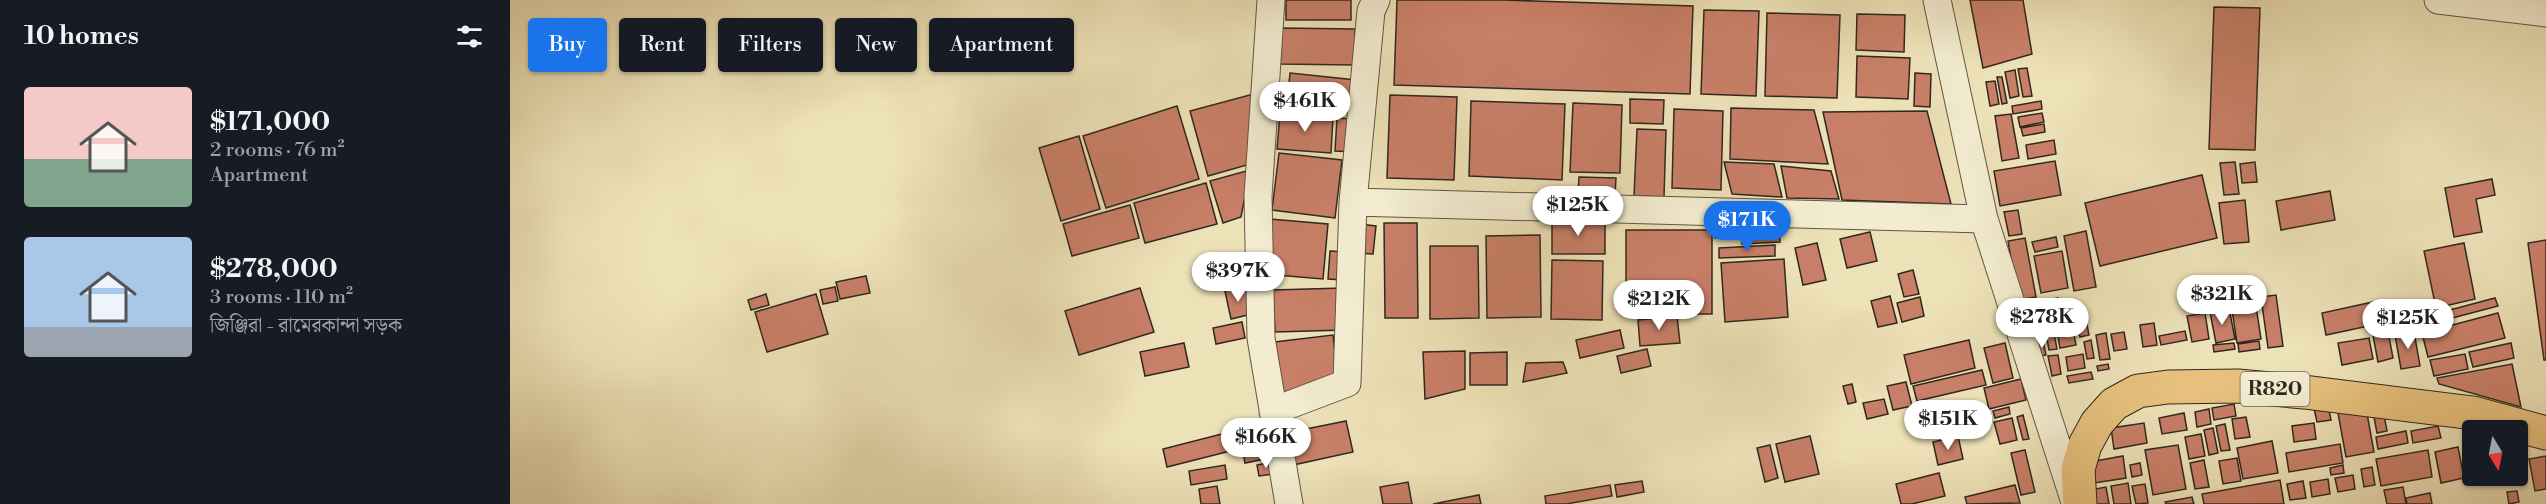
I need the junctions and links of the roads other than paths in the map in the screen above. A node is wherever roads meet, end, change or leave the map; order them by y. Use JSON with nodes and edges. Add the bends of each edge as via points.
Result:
{"nodes":[{"id":1,"x":1271,"y":0,"type":"edge"},
{"id":2,"x":1376,"y":0,"type":"edge"},
{"id":3,"x":1937,"y":0,"type":"edge"},
{"id":4,"x":2438,"y":0,"type":"edge"},
{"id":5,"x":2546,"y":13,"type":"edge"},
{"id":6,"x":1353,"y":202,"type":"junction"},
{"id":7,"x":1984,"y":219,"type":"junction"},
{"id":8,"x":1273,"y":411,"type":"junction"},
{"id":9,"x":2546,"y":433,"type":"edge"},
{"id":10,"x":1289,"y":504,"type":"edge"},
{"id":11,"x":2075,"y":504,"type":"edge"},
{"id":12,"x":2080,"y":504,"type":"edge"}],
"edges":[{"from":1,"to":8,"type":"street","via":[[1258,196],[1261,338]]},
{"from":2,"to":6,"type":"street","via":[[1371,11]]},
{"from":3,"to":7,"type":"street"},
{"from":4,"to":5,"type":"street"},
{"from":6,"to":7,"type":"street"},
{"from":6,"to":8,"type":"street","via":[[1347,383]]},
{"from":7,"to":11,"type":"street"},
{"from":8,"to":10,"type":"street"},
{"from":9,"to":12,"type":"main road","number":"R820","via":[[2473,413],[2304,392],[2238,386],[2138,391],[2114,404],[2085,445],[2078,469]]}]}
